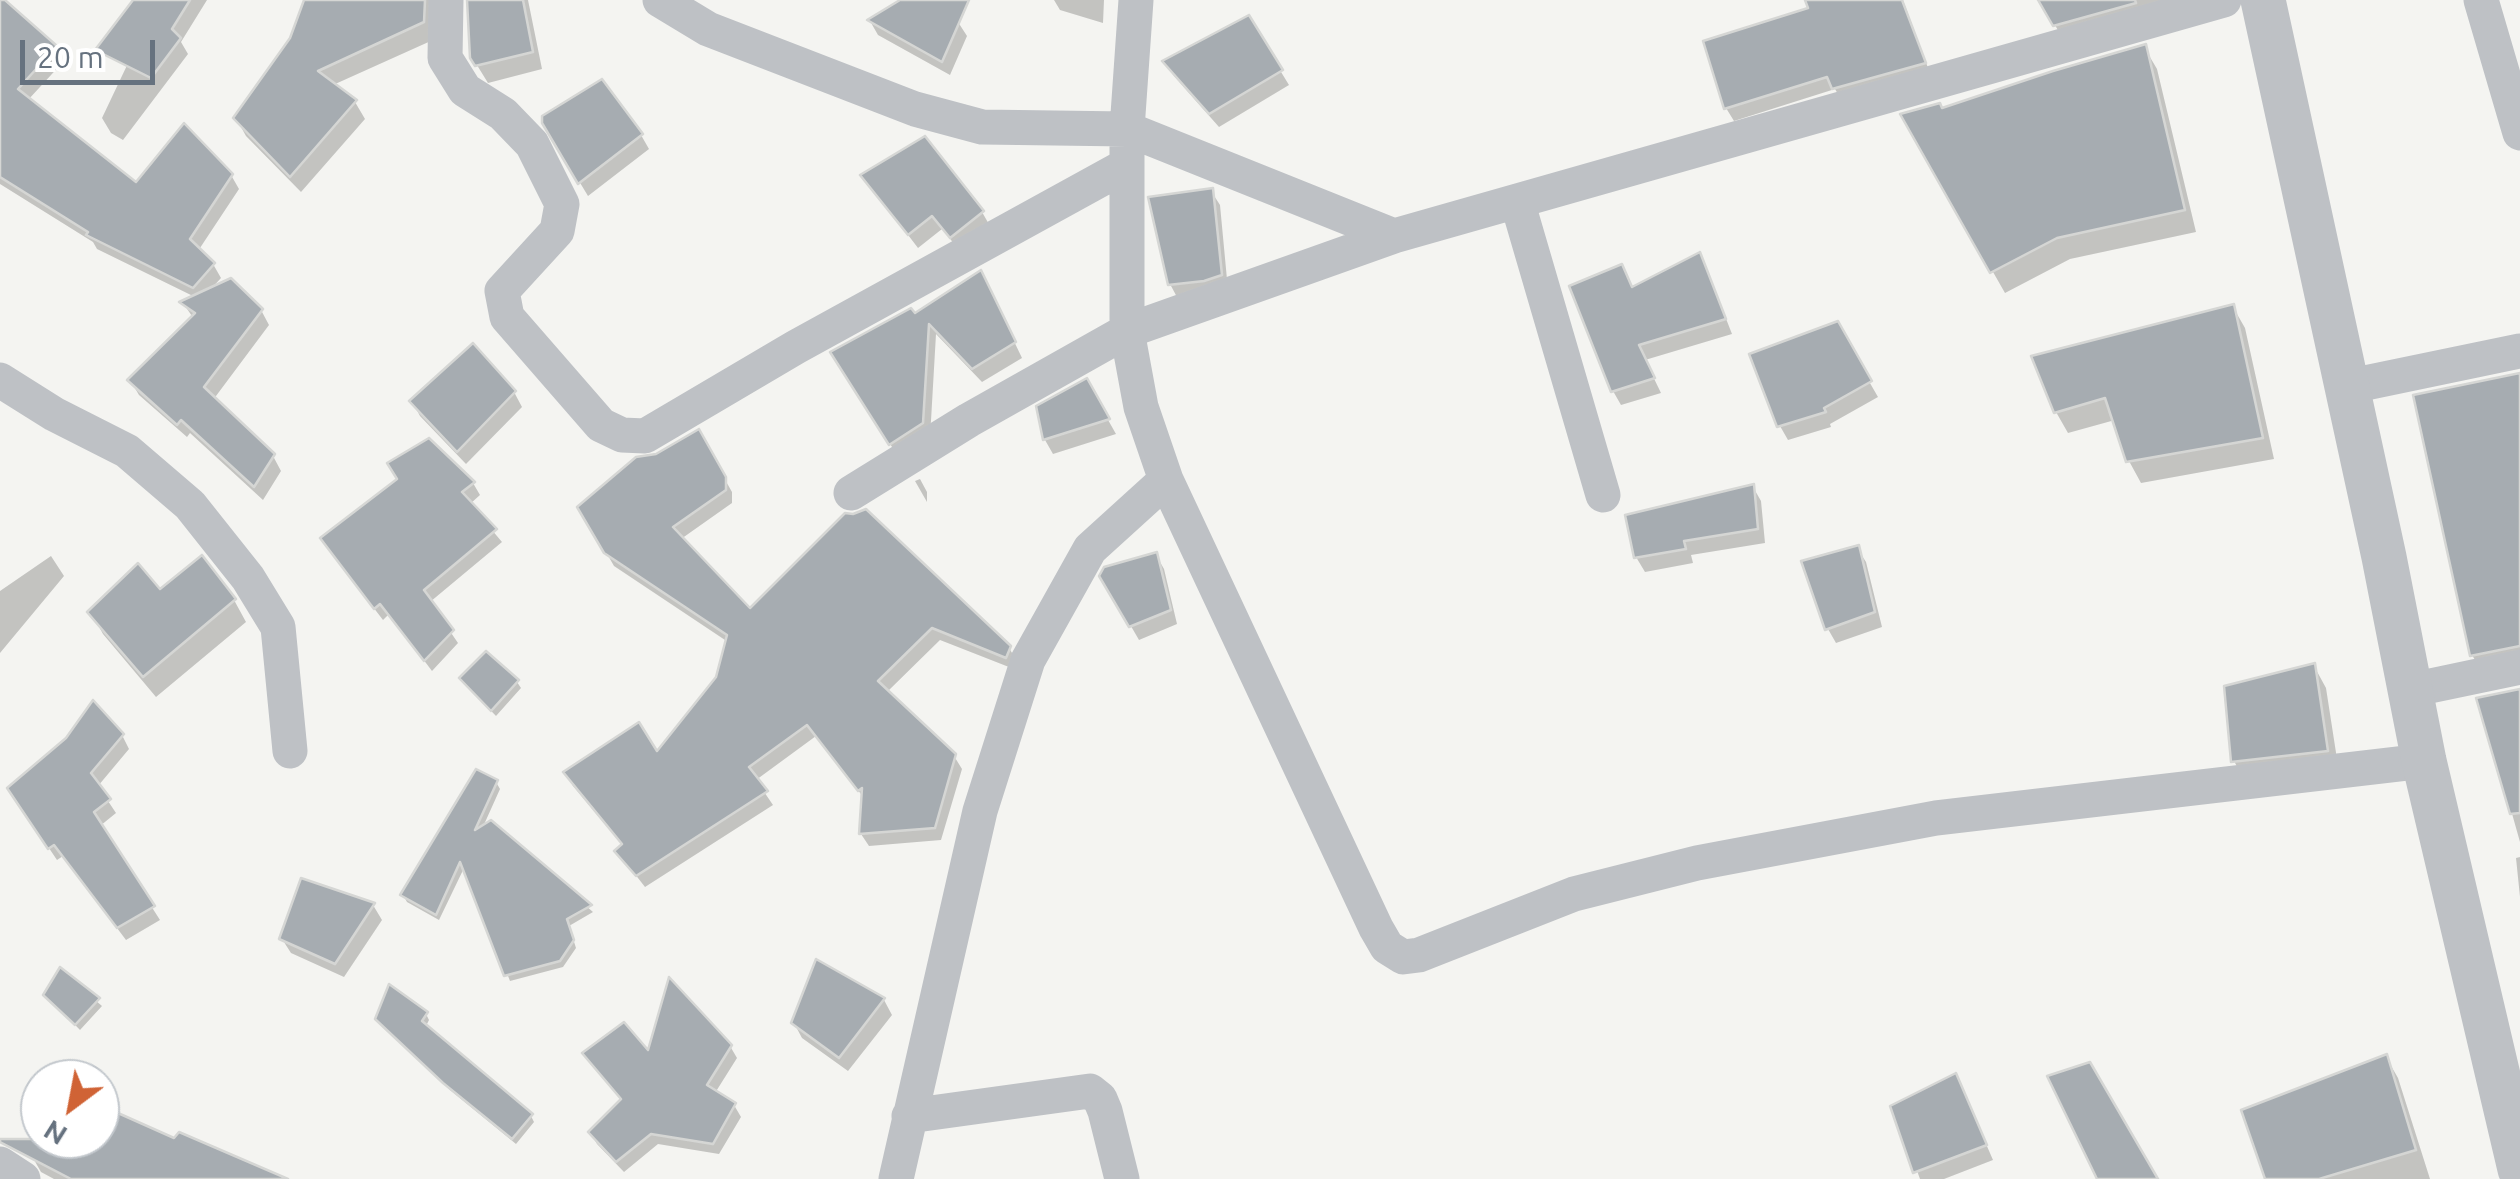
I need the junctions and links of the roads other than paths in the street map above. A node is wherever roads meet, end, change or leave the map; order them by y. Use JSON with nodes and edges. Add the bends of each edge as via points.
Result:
{"nodes":[{"id":1,"x":446,"y":0,"type":"edge"},
{"id":2,"x":660,"y":0,"type":"edge"},
{"id":3,"x":1136,"y":0,"type":"edge"},
{"id":4,"x":2224,"y":0,"type":"edge"},
{"id":5,"x":2263,"y":0,"type":"edge"},
{"id":6,"x":2481,"y":0,"type":"edge"},
{"id":7,"x":1127,"y":129,"type":"junction"},
{"id":8,"x":2520,"y":133,"type":"edge"},
{"id":9,"x":1126,"y":165,"type":"junction"},
{"id":10,"x":1516,"y":201,"type":"junction"},
{"id":11,"x":1394,"y":236,"type":"junction"},
{"id":12,"x":1127,"y":331,"type":"junction"},
{"id":13,"x":2520,"y":351,"type":"edge"},
{"id":14,"x":0,"y":380,"type":"edge"},
{"id":15,"x":2346,"y":388,"type":"junction"},
{"id":16,"x":1166,"y":480,"type":"junction"},
{"id":17,"x":852,"y":493,"type":"dead end"},
{"id":18,"x":1604,"y":494,"type":"dead end"},
{"id":19,"x":2520,"y":667,"type":"edge"},
{"id":20,"x":2411,"y":690,"type":"junction"},
{"id":21,"x":290,"y":752,"type":"dead end"},
{"id":22,"x":2424,"y":761,"type":"junction"},
{"id":23,"x":909,"y":1116,"type":"junction"},
{"id":24,"x":0,"y":1164,"type":"edge"},
{"id":25,"x":2520,"y":1169,"type":"edge"},
{"id":26,"x":23,"y":1179,"type":"edge"},
{"id":27,"x":896,"y":1179,"type":"edge"},
{"id":28,"x":1122,"y":1179,"type":"edge"}],
"edges":[{"from":1,"to":9,"type":"street","via":[[445,58],[465,90],[503,114],[532,144],[562,204],[557,231],[502,292],[507,317],[601,425],[622,436],[645,436]]},
{"from":2,"to":7,"type":"street","via":[[741,43],[915,109],[982,127]]},
{"from":3,"to":7,"type":"street"},
{"from":4,"to":10,"type":"street"},
{"from":5,"to":15,"type":"street"},
{"from":6,"to":8,"type":"street"},
{"from":7,"to":9,"type":"street"},
{"from":7,"to":11,"type":"street"},
{"from":9,"to":12,"type":"street"},
{"from":10,"to":11,"type":"street"},
{"from":10,"to":18,"type":"street"},
{"from":11,"to":12,"type":"street"},
{"from":12,"to":16,"type":"street"},
{"from":12,"to":17,"type":"street"},
{"from":13,"to":15,"type":"street"},
{"from":14,"to":21,"type":"street","via":[[127,451],[190,505],[248,578],[278,627]]},
{"from":15,"to":20,"type":"street"},
{"from":16,"to":22,"type":"street","via":[[1376,928],[1402,957],[1574,894],[1716,859],[1936,818]]},
{"from":16,"to":23,"type":"street","via":[[1090,549],[1028,660],[980,810]]},
{"from":19,"to":20,"type":"street"},
{"from":20,"to":22,"type":"street"},
{"from":22,"to":25,"type":"street"},
{"from":23,"to":27,"type":"street"},
{"from":23,"to":28,"type":"street","via":[[1090,1091],[1105,1111]]},
{"from":24,"to":26,"type":"street"}]}
